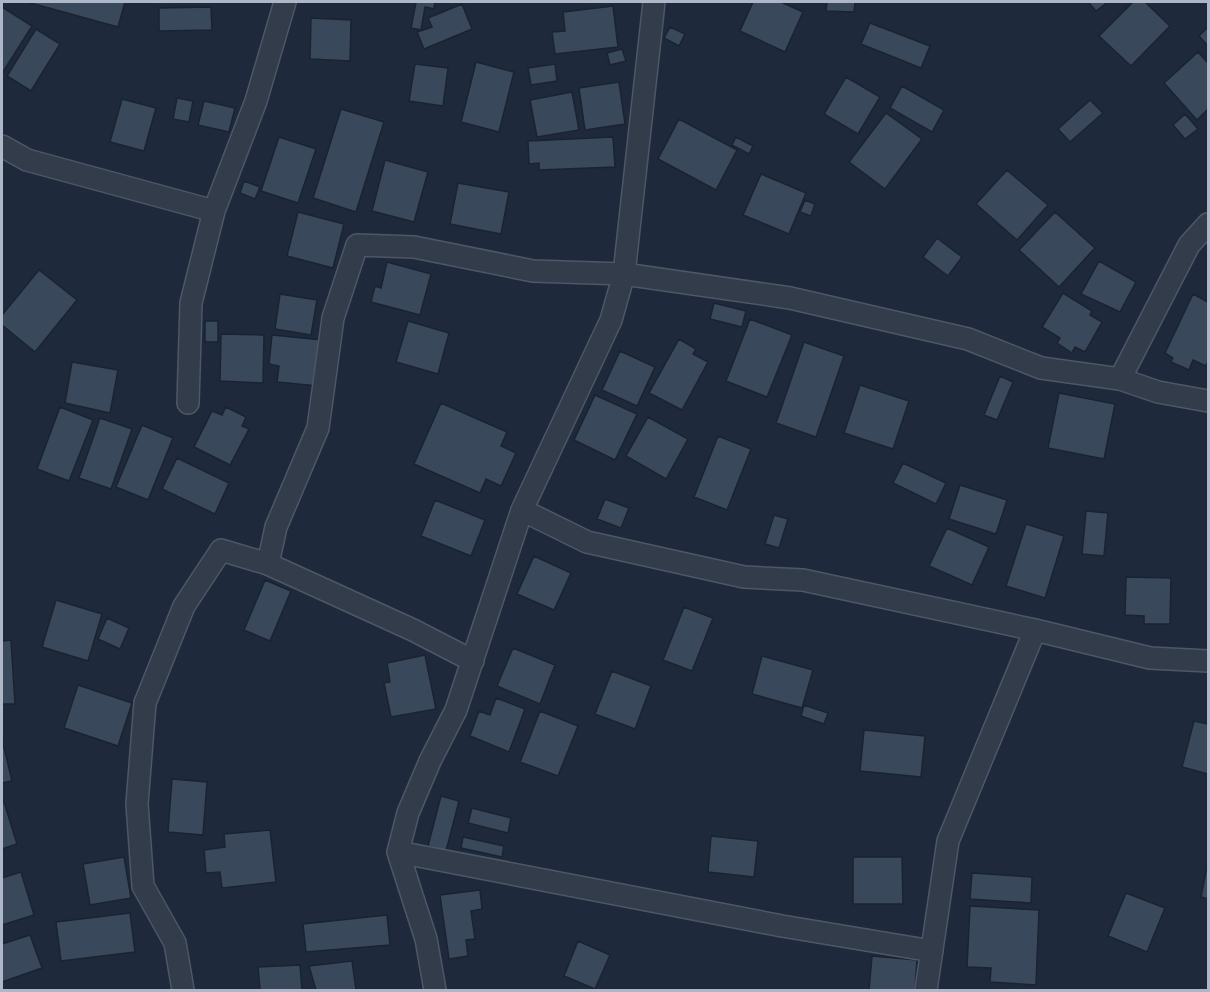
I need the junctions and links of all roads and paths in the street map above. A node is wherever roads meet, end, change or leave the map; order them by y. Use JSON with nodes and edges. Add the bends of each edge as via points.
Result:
{"nodes":[{"id":1,"x":285,"y":2,"type":"edge"},
{"id":2,"x":654,"y":2,"type":"edge"},
{"id":3,"x":2,"y":146,"type":"edge"},
{"id":4,"x":214,"y":211,"type":"junction"},
{"id":5,"x":1209,"y":224,"type":"edge"},
{"id":6,"x":624,"y":274,"type":"junction"},
{"id":7,"x":1120,"y":379,"type":"junction"},
{"id":8,"x":1209,"y":400,"type":"edge"},
{"id":9,"x":188,"y":403,"type":"dead end"},
{"id":10,"x":522,"y":510,"type":"junction"},
{"id":11,"x":268,"y":564,"type":"junction"},
{"id":12,"x":1035,"y":630,"type":"junction"},
{"id":13,"x":473,"y":661,"type":"junction"},
{"id":14,"x":1209,"y":661,"type":"edge"},
{"id":15,"x":398,"y":852,"type":"junction"},
{"id":16,"x":932,"y":951,"type":"junction"},
{"id":17,"x":183,"y":990,"type":"edge"},
{"id":18,"x":435,"y":990,"type":"edge"},
{"id":19,"x":926,"y":990,"type":"edge"}],
"edges":[{"from":1,"to":4,"type":"street","via":[[256,101]]},
{"from":2,"to":6,"type":"street"},
{"from":3,"to":4,"type":"street","via":[[27,160]]},
{"from":4,"to":9,"type":"street","via":[[191,303]]},
{"from":5,"to":7,"type":"street","via":[[1189,245]]},
{"from":6,"to":7,"type":"street","via":[[789,298],[968,339],[1041,368]]},
{"from":6,"to":10,"type":"street","via":[[611,320]]},
{"from":6,"to":11,"type":"street","via":[[533,271],[414,246],[357,244],[333,318],[318,428],[276,527]]},
{"from":7,"to":8,"type":"street","via":[[1158,392]]},
{"from":10,"to":12,"type":"street","via":[[587,542],[744,577],[803,580]]},
{"from":10,"to":13,"type":"street"},
{"from":11,"to":13,"type":"street"},
{"from":11,"to":17,"type":"street","via":[[220,550],[184,606],[145,703],[137,804],[143,886],[175,943]]},
{"from":12,"to":14,"type":"street","via":[[1150,658]]},
{"from":12,"to":16,"type":"street","via":[[948,842]]},
{"from":13,"to":15,"type":"street","via":[[456,710],[408,813]]},
{"from":15,"to":16,"type":"street"},
{"from":15,"to":18,"type":"street","via":[[426,939]]},
{"from":16,"to":19,"type":"street"}]}
